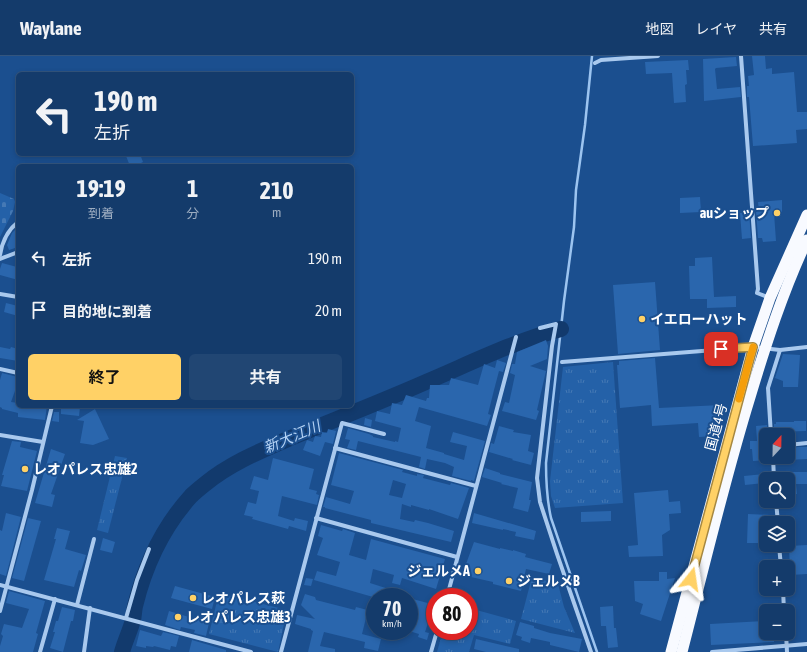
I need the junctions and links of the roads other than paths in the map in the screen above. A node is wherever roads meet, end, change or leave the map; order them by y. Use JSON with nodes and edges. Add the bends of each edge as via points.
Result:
{"nodes":[{"id":1,"x":642,"y":56,"type":"edge"},
{"id":2,"x":658,"y":56,"type":"edge"},
{"id":3,"x":741,"y":56,"type":"edge"},
{"id":4,"x":595,"y":63,"type":"dead end"},
{"id":5,"x":807,"y":215,"type":"edge"},
{"id":6,"x":16,"y":224,"type":"edge"},
{"id":7,"x":807,"y":240,"type":"edge"},
{"id":8,"x":16,"y":253,"type":"edge"},
{"id":9,"x":0,"y":255,"type":"edge"},
{"id":10,"x":0,"y":259,"type":"edge"},
{"id":11,"x":0,"y":294,"type":"edge"},
{"id":12,"x":16,"y":297,"type":"edge"},
{"id":13,"x":770,"y":298,"type":"junction"},
{"id":14,"x":540,"y":328,"type":"dead end"},
{"id":15,"x":516,"y":338,"type":"dead end"},
{"id":16,"x":759,"y":347,"type":"junction"},
{"id":17,"x":807,"y":348,"type":"edge"},
{"id":18,"x":780,"y":350,"type":"junction"},
{"id":19,"x":562,"y":362,"type":"dead end"},
{"id":20,"x":0,"y":369,"type":"edge"},
{"id":21,"x":16,"y":373,"type":"edge"},
{"id":22,"x":52,"y":408,"type":"edge"},
{"id":23,"x":771,"y":428,"type":"edge"},
{"id":24,"x":384,"y":434,"type":"dead end"},
{"id":25,"x":0,"y":435,"type":"edge"},
{"id":26,"x":43,"y":442,"type":"junction"},
{"id":27,"x":807,"y":443,"type":"edge"},
{"id":28,"x":795,"y":444,"type":"edge"},
{"id":29,"x":335,"y":448,"type":"junction"},
{"id":30,"x":476,"y":486,"type":"junction"},
{"id":31,"x":316,"y":518,"type":"junction"},
{"id":32,"x":94,"y":539,"type":"dead end"},
{"id":33,"x":149,"y":549,"type":"dead end"},
{"id":34,"x":457,"y":557,"type":"junction"},
{"id":35,"x":0,"y":585,"type":"edge"},
{"id":36,"x":7,"y":587,"type":"junction"},
{"id":37,"x":448,"y":588,"type":"edge"},
{"id":38,"x":55,"y":599,"type":"junction"},
{"id":39,"x":77,"y":605,"type":"junction"},
{"id":40,"x":92,"y":609,"type":"junction"},
{"id":41,"x":0,"y":611,"type":"edge"},
{"id":42,"x":127,"y":618,"type":"junction"},
{"id":43,"x":435,"y":640,"type":"edge"},
{"id":44,"x":787,"y":640,"type":"edge"},
{"id":45,"x":807,"y":644,"type":"edge"},
{"id":46,"x":787,"y":646,"type":"junction"},
{"id":47,"x":40,"y":652,"type":"edge"},
{"id":48,"x":84,"y":652,"type":"edge"},
{"id":49,"x":252,"y":652,"type":"edge"},
{"id":50,"x":280,"y":652,"type":"edge"},
{"id":51,"x":432,"y":652,"type":"edge"},
{"id":52,"x":591,"y":652,"type":"edge"},
{"id":53,"x":671,"y":652,"type":"edge"},
{"id":54,"x":682,"y":652,"type":"edge"},
{"id":55,"x":712,"y":652,"type":"edge"},
{"id":56,"x":787,"y":652,"type":"edge"}],
"edges":[{"from":1,"to":2,"type":"street"},
{"from":1,"to":4,"type":"street","via":[[601,60]]},
{"from":3,"to":13,"type":"street","via":[[757,293]]},
{"from":5,"to":13,"type":"highway","name":"国道4号"},
{"from":6,"to":9,"type":"street","via":[[11,228]]},
{"from":7,"to":16,"type":"highway","name":"国道4号"},
{"from":8,"to":10,"type":"street"},
{"from":11,"to":12,"type":"street"},
{"from":13,"to":16,"type":"highway","name":"国道4号"},
{"from":14,"to":52,"type":"street","via":[[556,324],[537,478],[540,502]]},
{"from":15,"to":30,"type":"street"},
{"from":16,"to":18,"type":"street"},
{"from":16,"to":19,"type":"street"},
{"from":16,"to":53,"type":"highway","name":"国道4号"},
{"from":16,"to":54,"type":"highway","name":"国道4号"},
{"from":17,"to":18,"type":"street"},
{"from":18,"to":23,"type":"street","via":[[768,388]]},
{"from":20,"to":21,"type":"street"},
{"from":22,"to":26,"type":"street"},
{"from":24,"to":29,"type":"street","via":[[342,422]]},
{"from":25,"to":26,"type":"street"},
{"from":26,"to":36,"type":"street"},
{"from":27,"to":28,"type":"street"},
{"from":29,"to":30,"type":"street"},
{"from":29,"to":31,"type":"street"},
{"from":30,"to":34,"type":"street"},
{"from":31,"to":34,"type":"street"},
{"from":31,"to":50,"type":"street"},
{"from":32,"to":39,"type":"street"},
{"from":33,"to":42,"type":"street","via":[[137,580]]},
{"from":34,"to":37,"type":"street"},
{"from":35,"to":36,"type":"street"},
{"from":36,"to":38,"type":"street"},
{"from":36,"to":41,"type":"street"},
{"from":38,"to":39,"type":"street"},
{"from":38,"to":47,"type":"street"},
{"from":39,"to":40,"type":"street"},
{"from":40,"to":42,"type":"street"},
{"from":40,"to":48,"type":"street"},
{"from":42,"to":49,"type":"street"},
{"from":43,"to":51,"type":"street"},
{"from":44,"to":46,"type":"street"},
{"from":45,"to":46,"type":"street"},
{"from":46,"to":55,"type":"street"},
{"from":46,"to":56,"type":"street"}]}
